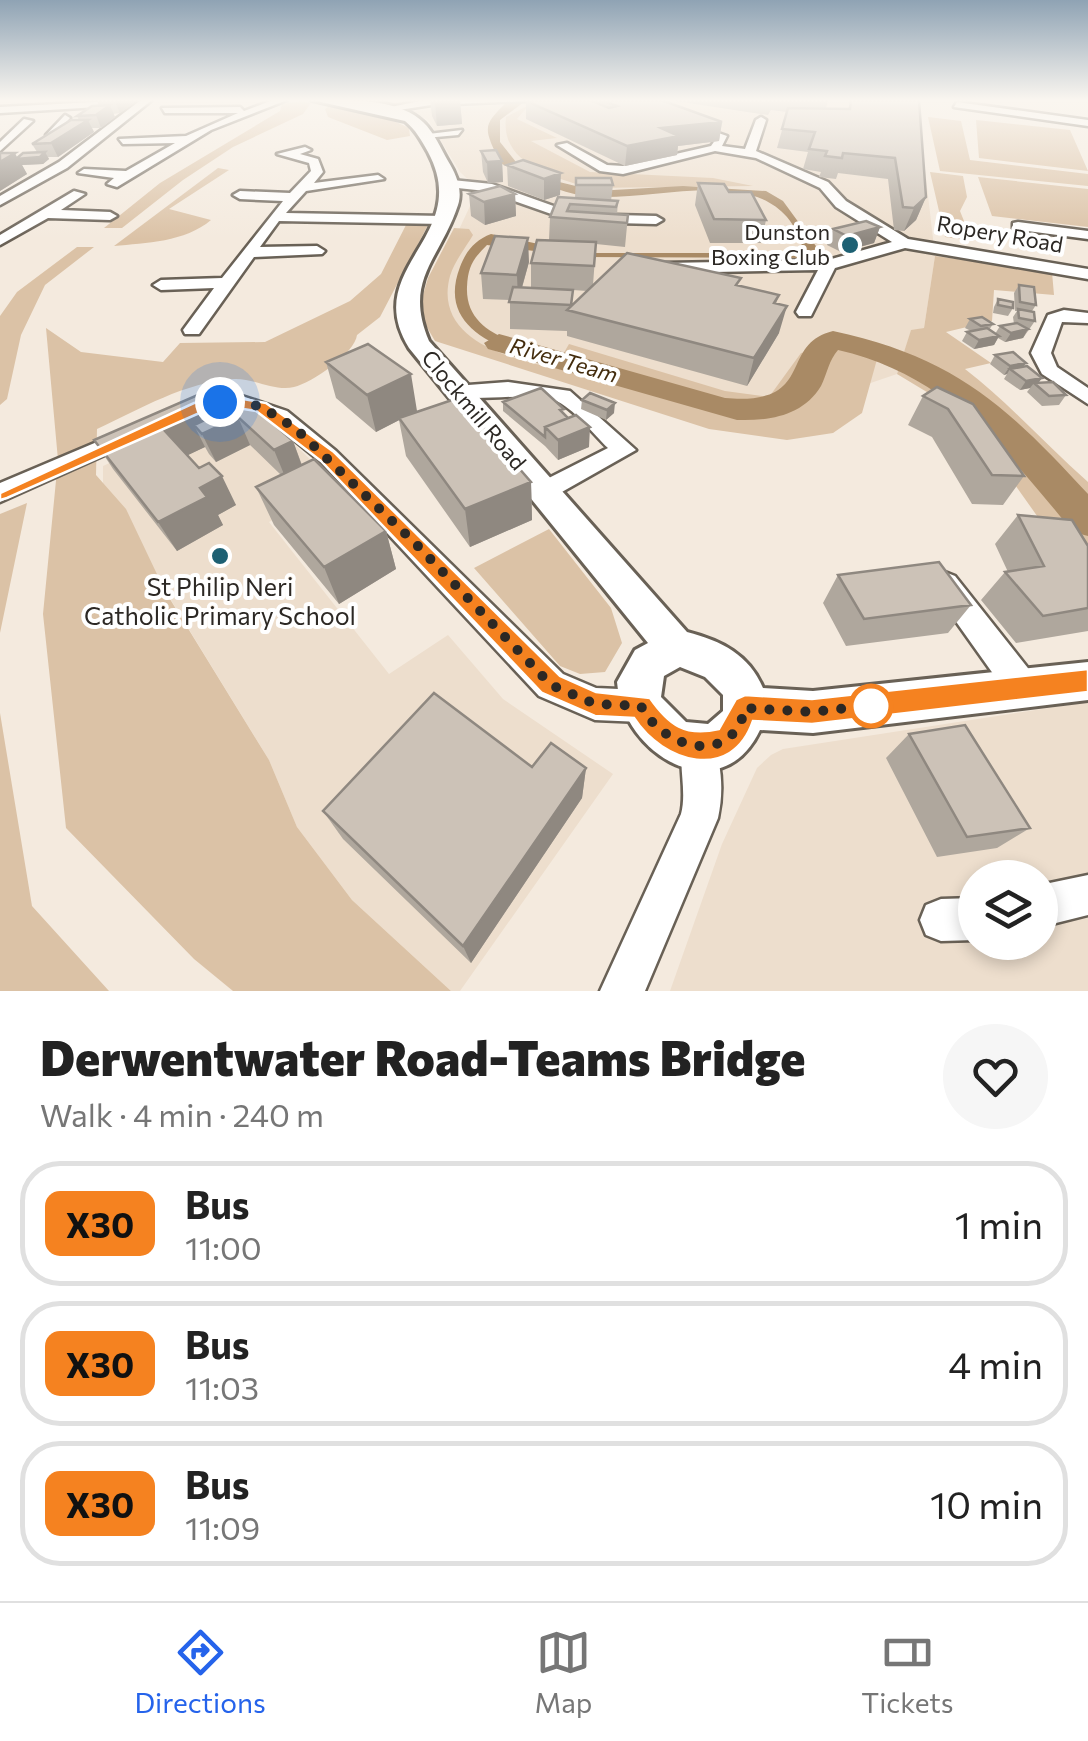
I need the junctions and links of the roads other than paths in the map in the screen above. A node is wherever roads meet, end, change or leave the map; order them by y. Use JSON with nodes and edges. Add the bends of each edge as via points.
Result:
{"nodes":[{"id":1,"x":44,"y":146,"type":"edge"},
{"id":2,"x":88,"y":146,"type":"edge"},
{"id":3,"x":175,"y":146,"type":"edge"},
{"id":4,"x":434,"y":146,"type":"edge"},
{"id":5,"x":565,"y":146,"type":"edge"},
{"id":6,"x":752,"y":146,"type":"edge"},
{"id":7,"x":41,"y":148,"type":"edge"},
{"id":8,"x":715,"y":148,"type":"joint"},
{"id":9,"x":305,"y":150,"type":"dead end"},
{"id":10,"x":749,"y":154,"type":"junction"},
{"id":11,"x":63,"y":165,"type":"junction"},
{"id":12,"x":25,"y":168,"type":"edge"},
{"id":13,"x":84,"y":173,"type":"dead end"},
{"id":14,"x":128,"y":175,"type":"junction"},
{"id":15,"x":455,"y":176,"type":"junction"},
{"id":16,"x":378,"y":178,"type":"dead end"},
{"id":17,"x":259,"y":180,"type":"dead end"},
{"id":18,"x":113,"y":184,"type":"dead end"},
{"id":19,"x":297,"y":192,"type":"junction"},
{"id":20,"x":79,"y":194,"type":"dead end"},
{"id":21,"x":0,"y":201,"type":"edge"},
{"id":22,"x":45,"y":214,"type":"junction"},
{"id":23,"x":110,"y":216,"type":"dead end"},
{"id":24,"x":276,"y":218,"type":"junction"},
{"id":25,"x":443,"y":220,"type":"junction"},
{"id":26,"x":656,"y":220,"type":"dead end"},
{"id":27,"x":1018,"y":226,"type":"dead end"},
{"id":28,"x":1088,"y":235,"type":"edge"},
{"id":29,"x":4,"y":236,"type":"edge"},
{"id":30,"x":904,"y":244,"type":"junction"},
{"id":31,"x":1088,"y":245,"type":"edge"},
{"id":32,"x":317,"y":251,"type":"dead end"},
{"id":33,"x":251,"y":252,"type":"junction"},
{"id":34,"x":829,"y":266,"type":"junction"},
{"id":35,"x":1046,"y":267,"type":"junction"},
{"id":36,"x":638,"y":268,"type":"edge"},
{"id":37,"x":1088,"y":274,"type":"edge"},
{"id":38,"x":228,"y":283,"type":"junction"},
{"id":39,"x":161,"y":285,"type":"dead end"},
{"id":40,"x":805,"y":312,"type":"dead end"},
{"id":41,"x":1088,"y":318,"type":"edge"},
{"id":42,"x":192,"y":330,"type":"dead end"},
{"id":43,"x":498,"y":388,"type":"junction"},
{"id":44,"x":455,"y":392,"type":"junction"},
{"id":45,"x":1088,"y":398,"type":"edge"},
{"id":46,"x":515,"y":407,"type":"edge"},
{"id":47,"x":593,"y":422,"type":"junction"},
{"id":48,"x":566,"y":425,"type":"edge"},
{"id":49,"x":544,"y":491,"type":"junction"},
{"id":50,"x":0,"y":493,"type":"edge"},
{"id":51,"x":937,"y":574,"type":"edge"},
{"id":52,"x":676,"y":650,"type":"junction"},
{"id":53,"x":1085,"y":686,"type":"edge"},
{"id":54,"x":1023,"y":688,"type":"junction"},
{"id":55,"x":641,"y":706,"type":"junction"},
{"id":56,"x":745,"y":708,"type":"junction"},
{"id":57,"x":698,"y":748,"type":"junction"},
{"id":58,"x":1088,"y":894,"type":"edge"},
{"id":59,"x":1058,"y":902,"type":"edge"},
{"id":60,"x":622,"y":991,"type":"edge"}],
"edges":[{"from":1,"to":7,"type":"street"},
{"from":2,"to":11,"type":"street"},
{"from":3,"to":14,"type":"street"},
{"from":4,"to":15,"type":"main road"},
{"from":5,"to":8,"type":"street","via":[[604,168],[623,170]]},
{"from":6,"to":10,"type":"street"},
{"from":8,"to":10,"type":"street"},
{"from":9,"to":19,"type":"street","via":[[283,154],[314,161],[317,172]]},
{"from":10,"to":30,"type":"street","via":[[824,185]]},
{"from":11,"to":12,"type":"street"},
{"from":11,"to":21,"type":"street"},
{"from":13,"to":14,"type":"street"},
{"from":14,"to":18,"type":"street"},
{"from":15,"to":25,"type":"main road","name":"Clockmill Road"},
{"from":15,"to":26,"type":"street","via":[[574,218]]},
{"from":16,"to":19,"type":"street"},
{"from":17,"to":19,"type":"street","via":[[235,199]]},
{"from":19,"to":24,"type":"street"},
{"from":20,"to":22,"type":"street"},
{"from":22,"to":23,"type":"street"},
{"from":22,"to":29,"type":"street"},
{"from":24,"to":25,"type":"street"},
{"from":24,"to":33,"type":"street"},
{"from":25,"to":44,"type":"main road","name":"Clockmill Road","via":[[409,288],[406,313],[418,343]]},
{"from":27,"to":28,"type":"street"},
{"from":30,"to":34,"type":"street"},
{"from":30,"to":35,"type":"street","name":"Ropery Road"},
{"from":31,"to":35,"type":"street","via":[[1050,245],[1041,252]]},
{"from":32,"to":33,"type":"street"},
{"from":33,"to":38,"type":"street"},
{"from":34,"to":36,"type":"street"},
{"from":34,"to":40,"type":"street"},
{"from":35,"to":37,"type":"street","name":"Ropery Road"},
{"from":38,"to":39,"type":"street"},
{"from":38,"to":42,"type":"street"},
{"from":41,"to":45,"type":"street","via":[[1054,319],[1041,353],[1050,370]]},
{"from":43,"to":44,"type":"street"},
{"from":43,"to":46,"type":"street"},
{"from":43,"to":47,"type":"street","via":[[563,395]]},
{"from":44,"to":49,"type":"main road","name":"Clockmill Road"},
{"from":47,"to":48,"type":"street"},
{"from":47,"to":49,"type":"street","via":[[624,450]]},
{"from":49,"to":52,"type":"main road","name":"Clockmill Road"},
{"from":50,"to":55,"type":"street","via":[[200,406],[260,406],[328,456],[551,685],[595,704]]},
{"from":51,"to":54,"type":"street"},
{"from":52,"to":55,"type":"main road","via":[[644,668]]},
{"from":52,"to":56,"type":"main road","via":[[717,659],[738,680]]},
{"from":53,"to":54,"type":"main road"},
{"from":54,"to":56,"type":"main road","via":[[812,712]]},
{"from":55,"to":57,"type":"main road","via":[[657,730]]},
{"from":56,"to":57,"type":"main road","via":[[726,741]]},
{"from":57,"to":60,"type":"street","via":[[705,794],[699,818]]},
{"from":58,"to":59,"type":"street"}]}
